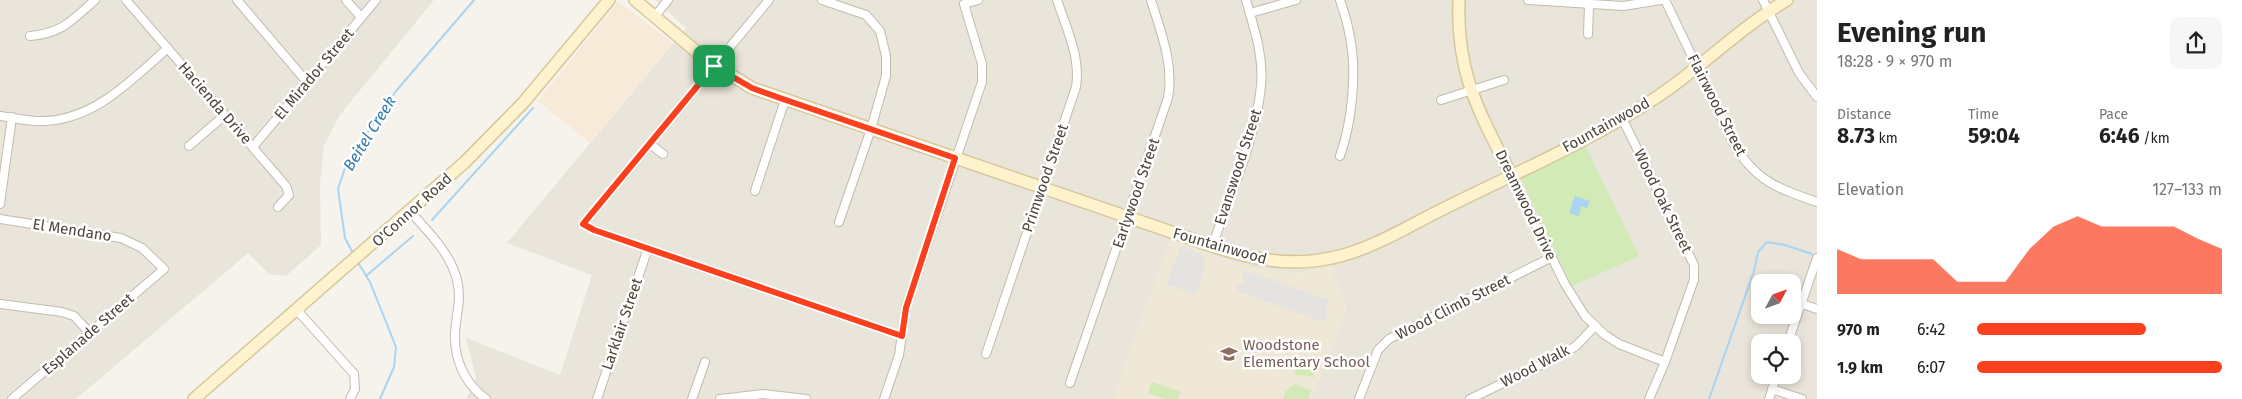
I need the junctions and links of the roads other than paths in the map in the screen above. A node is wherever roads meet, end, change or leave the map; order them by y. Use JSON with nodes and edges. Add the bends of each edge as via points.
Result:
{"nodes":[{"id":1,"x":95,"y":0,"type":"edge"},
{"id":2,"x":126,"y":0,"type":"edge"},
{"id":3,"x":346,"y":0,"type":"edge"},
{"id":4,"x":376,"y":0,"type":"edge"},
{"id":5,"x":609,"y":0,"type":"edge"},
{"id":6,"x":635,"y":0,"type":"edge"},
{"id":7,"x":668,"y":0,"type":"edge"},
{"id":8,"x":769,"y":0,"type":"edge"},
{"id":9,"x":822,"y":0,"type":"edge"},
{"id":10,"x":978,"y":0,"type":"edge"},
{"id":11,"x":1057,"y":0,"type":"edge"},
{"id":12,"x":1151,"y":0,"type":"edge"},
{"id":13,"x":1246,"y":0,"type":"edge"},
{"id":14,"x":1296,"y":0,"type":"edge"},
{"id":15,"x":1340,"y":0,"type":"edge"},
{"id":16,"x":1459,"y":0,"type":"edge"},
{"id":17,"x":1528,"y":0,"type":"edge"},
{"id":18,"x":1663,"y":0,"type":"edge"},
{"id":19,"x":1763,"y":0,"type":"edge"},
{"id":20,"x":1787,"y":0,"type":"edge"},
{"id":21,"x":239,"y":3,"type":"edge"},
{"id":22,"x":1589,"y":6,"type":"junction"},
{"id":23,"x":1769,"y":12,"type":"junction"},
{"id":24,"x":1250,"y":14,"type":"junction"},
{"id":25,"x":655,"y":16,"type":"junction"},
{"id":26,"x":361,"y":17,"type":"junction"},
{"id":27,"x":1588,"y":34,"type":"dead end"},
{"id":28,"x":30,"y":36,"type":"dead end"},
{"id":29,"x":168,"y":48,"type":"junction"},
{"id":30,"x":714,"y":66,"type":"junction"},
{"id":31,"x":1697,"y":68,"type":"junction"},
{"id":32,"x":1504,"y":80,"type":"dead end"},
{"id":33,"x":307,"y":82,"type":"junction"},
{"id":34,"x":1470,"y":90,"type":"junction"},
{"id":35,"x":1817,"y":97,"type":"edge"},
{"id":36,"x":785,"y":100,"type":"junction"},
{"id":37,"x":1441,"y":100,"type":"dead end"},
{"id":38,"x":225,"y":115,"type":"junction"},
{"id":39,"x":0,"y":116,"type":"edge"},
{"id":40,"x":12,"y":117,"type":"junction"},
{"id":41,"x":1622,"y":118,"type":"junction"},
{"id":42,"x":871,"y":129,"type":"junction"},
{"id":43,"x":650,"y":144,"type":"junction"},
{"id":44,"x":189,"y":146,"type":"dead end"},
{"id":45,"x":253,"y":147,"type":"junction"},
{"id":46,"x":664,"y":154,"type":"dead end"},
{"id":47,"x":1340,"y":156,"type":"dead end"},
{"id":48,"x":955,"y":158,"type":"junction"},
{"id":49,"x":1511,"y":175,"type":"junction"},
{"id":50,"x":1041,"y":187,"type":"junction"},
{"id":51,"x":755,"y":191,"type":"dead end"},
{"id":52,"x":1817,"y":202,"type":"edge"},
{"id":53,"x":0,"y":204,"type":"edge"},
{"id":54,"x":278,"y":207,"type":"dead end"},
{"id":55,"x":410,"y":211,"type":"junction"},
{"id":56,"x":1127,"y":217,"type":"junction"},
{"id":57,"x":0,"y":219,"type":"edge"},
{"id":58,"x":839,"y":222,"type":"dead end"},
{"id":59,"x":1212,"y":246,"type":"junction"},
{"id":60,"x":648,"y":248,"type":"junction"},
{"id":61,"x":1552,"y":257,"type":"junction"},
{"id":62,"x":1817,"y":258,"type":"edge"},
{"id":63,"x":164,"y":269,"type":"joint"},
{"id":64,"x":0,"y":304,"type":"edge"},
{"id":65,"x":1802,"y":304,"type":"junction"},
{"id":66,"x":1817,"y":309,"type":"edge"},
{"id":67,"x":297,"y":310,"type":"junction"},
{"id":68,"x":1595,"y":326,"type":"junction"},
{"id":69,"x":90,"y":333,"type":"junction"},
{"id":70,"x":1791,"y":334,"type":"edge"},
{"id":71,"x":902,"y":336,"type":"junction"},
{"id":72,"x":986,"y":354,"type":"dead end"},
{"id":73,"x":705,"y":362,"type":"dead end"},
{"id":74,"x":1665,"y":362,"type":"junction"},
{"id":75,"x":1070,"y":383,"type":"dead end"},
{"id":76,"x":1774,"y":384,"type":"edge"},
{"id":77,"x":1772,"y":389,"type":"junction"},
{"id":78,"x":788,"y":397,"type":"edge"},
{"id":79,"x":1362,"y":398,"type":"edge"},
{"id":80,"x":12,"y":399,"type":"edge"},
{"id":81,"x":194,"y":399,"type":"edge"},
{"id":82,"x":350,"y":399,"type":"edge"},
{"id":83,"x":486,"y":399,"type":"edge"},
{"id":84,"x":597,"y":399,"type":"edge"},
{"id":85,"x":692,"y":399,"type":"edge"},
{"id":86,"x":720,"y":399,"type":"edge"},
{"id":87,"x":806,"y":399,"type":"edge"},
{"id":88,"x":884,"y":399,"type":"edge"},
{"id":89,"x":1470,"y":399,"type":"edge"},
{"id":90,"x":1649,"y":399,"type":"edge"},
{"id":91,"x":1769,"y":399,"type":"edge"},
{"id":92,"x":1802,"y":399,"type":"edge"}],
"edges":[{"from":1,"to":28,"type":"street","via":[[59,30]]},
{"from":2,"to":29,"type":"street","name":"Hacienda Drive"},
{"from":3,"to":26,"type":"street"},
{"from":4,"to":26,"type":"street","name":"El Mirador Street"},
{"from":5,"to":55,"type":"street","name":"O'Connor Road","via":[[508,119]]},
{"from":6,"to":25,"type":"street","name":"Fountainwood"},
{"from":7,"to":25,"type":"street"},
{"from":8,"to":30,"type":"street"},
{"from":9,"to":42,"type":"street","via":[[866,16],[880,31],[886,67]]},
{"from":10,"to":48,"type":"street","via":[[964,4],[983,72],[980,92]]},
{"from":11,"to":50,"type":"street","name":"Primwood Street","via":[[1078,76],[1068,114]]},
{"from":12,"to":56,"type":"street","name":"Earlywood Street","via":[[1168,55],[1170,86]]},
{"from":13,"to":24,"type":"street","name":"Evanswood Street"},
{"from":14,"to":24,"type":"street"},
{"from":15,"to":47,"type":"street","via":[[1352,58],[1348,131]]},
{"from":16,"to":34,"type":"street","name":"Dreamwood Drive","via":[[1461,56]]},
{"from":17,"to":22,"type":"street"},
{"from":18,"to":22,"type":"street","via":[[1623,6]]},
{"from":18,"to":31,"type":"street","name":"Flairwood Street"},
{"from":19,"to":23,"type":"street"},
{"from":20,"to":23,"type":"street","name":"Fountainwood"},
{"from":21,"to":33,"type":"street"},
{"from":22,"to":27,"type":"street"},
{"from":23,"to":31,"type":"street","name":"Fountainwood"},
{"from":23,"to":35,"type":"street","via":[[1799,73]]},
{"from":24,"to":59,"type":"street","name":"Evanswood Street","via":[[1261,67],[1258,105]]},
{"from":25,"to":30,"type":"street","name":"Fountainwood"},
{"from":26,"to":33,"type":"street","name":"El Mirador Street"},
{"from":29,"to":38,"type":"street","name":"Hacienda Drive"},
{"from":29,"to":40,"type":"street","via":[[107,99],[84,112],[45,121]]},
{"from":30,"to":36,"type":"street","name":"Fountainwood","via":[[752,88]]},
{"from":30,"to":43,"type":"street"},
{"from":31,"to":41,"type":"street","name":"Fountainwood"},
{"from":31,"to":52,"type":"street","name":"Flairwood Street","via":[[1734,144],[1750,166],[1774,186]]},
{"from":32,"to":34,"type":"street"},
{"from":33,"to":45,"type":"street","name":"El Mirador Street"},
{"from":34,"to":37,"type":"street"},
{"from":34,"to":49,"type":"street","name":"Dreamwood Drive"},
{"from":36,"to":42,"type":"street","name":"Fountainwood"},
{"from":36,"to":51,"type":"street"},
{"from":38,"to":44,"type":"street"},
{"from":38,"to":45,"type":"street","name":"Hacienda Drive"},
{"from":39,"to":40,"type":"street"},
{"from":40,"to":53,"type":"street"},
{"from":41,"to":49,"type":"street","name":"Fountainwood"},
{"from":41,"to":74,"type":"street","name":"Wood Oak Street","via":[[1694,266],[1694,280]]},
{"from":42,"to":48,"type":"street","name":"Fountainwood"},
{"from":42,"to":58,"type":"street"},
{"from":43,"to":46,"type":"street"},
{"from":43,"to":60,"type":"street","via":[[583,224]]},
{"from":45,"to":54,"type":"street","name":"Hacienda Drive","via":[[289,190],[288,198]]},
{"from":48,"to":50,"type":"street","name":"Fountainwood"},
{"from":48,"to":71,"type":"street","via":[[906,308]]},
{"from":49,"to":59,"type":"street","name":"Fountainwood","via":[[1354,252],[1332,258],[1308,262],[1260,260]]},
{"from":49,"to":61,"type":"street","name":"Dreamwood Drive"},
{"from":50,"to":56,"type":"street","name":"Fountainwood"},
{"from":50,"to":72,"type":"street","name":"Primwood Street"},
{"from":55,"to":67,"type":"street","name":"O'Connor Road"},
{"from":55,"to":83,"type":"street","via":[[450,261],[460,296],[455,332],[458,362],[468,382]]},
{"from":56,"to":59,"type":"street","name":"Fountainwood"},
{"from":56,"to":75,"type":"street","name":"Earlywood Street"},
{"from":57,"to":63,"type":"street","name":"El Mendano","via":[[121,238],[142,248]]},
{"from":60,"to":71,"type":"street"},
{"from":60,"to":84,"type":"street","name":"Larklair Street"},
{"from":61,"to":68,"type":"street","name":"Dreamwood Drive","via":[[1573,298]]},
{"from":61,"to":79,"type":"street","name":"Wood Climb Street","via":[[1389,339],[1378,350]]},
{"from":62,"to":65,"type":"street"},
{"from":63,"to":69,"type":"street","name":"Esplanade Street"},
{"from":64,"to":69,"type":"street","via":[[62,312],[74,316]]},
{"from":65,"to":66,"type":"street"},
{"from":65,"to":70,"type":"street"},
{"from":67,"to":81,"type":"street","name":"O'Connor Road"},
{"from":67,"to":82,"type":"street","via":[[354,374],[355,388]]},
{"from":68,"to":74,"type":"street","name":"Dreamwood Drive","via":[[1619,344]]},
{"from":68,"to":89,"type":"street","name":"Wood Walk","via":[[1576,346]]},
{"from":69,"to":80,"type":"street","name":"Esplanade Street"},
{"from":71,"to":88,"type":"street"},
{"from":73,"to":85,"type":"street"},
{"from":74,"to":90,"type":"street","name":"Wood Oak Street"},
{"from":76,"to":77,"type":"street"},
{"from":77,"to":91,"type":"street"},
{"from":77,"to":92,"type":"street"},
{"from":78,"to":86,"type":"street","via":[[757,394]]},
{"from":78,"to":87,"type":"street"}]}
